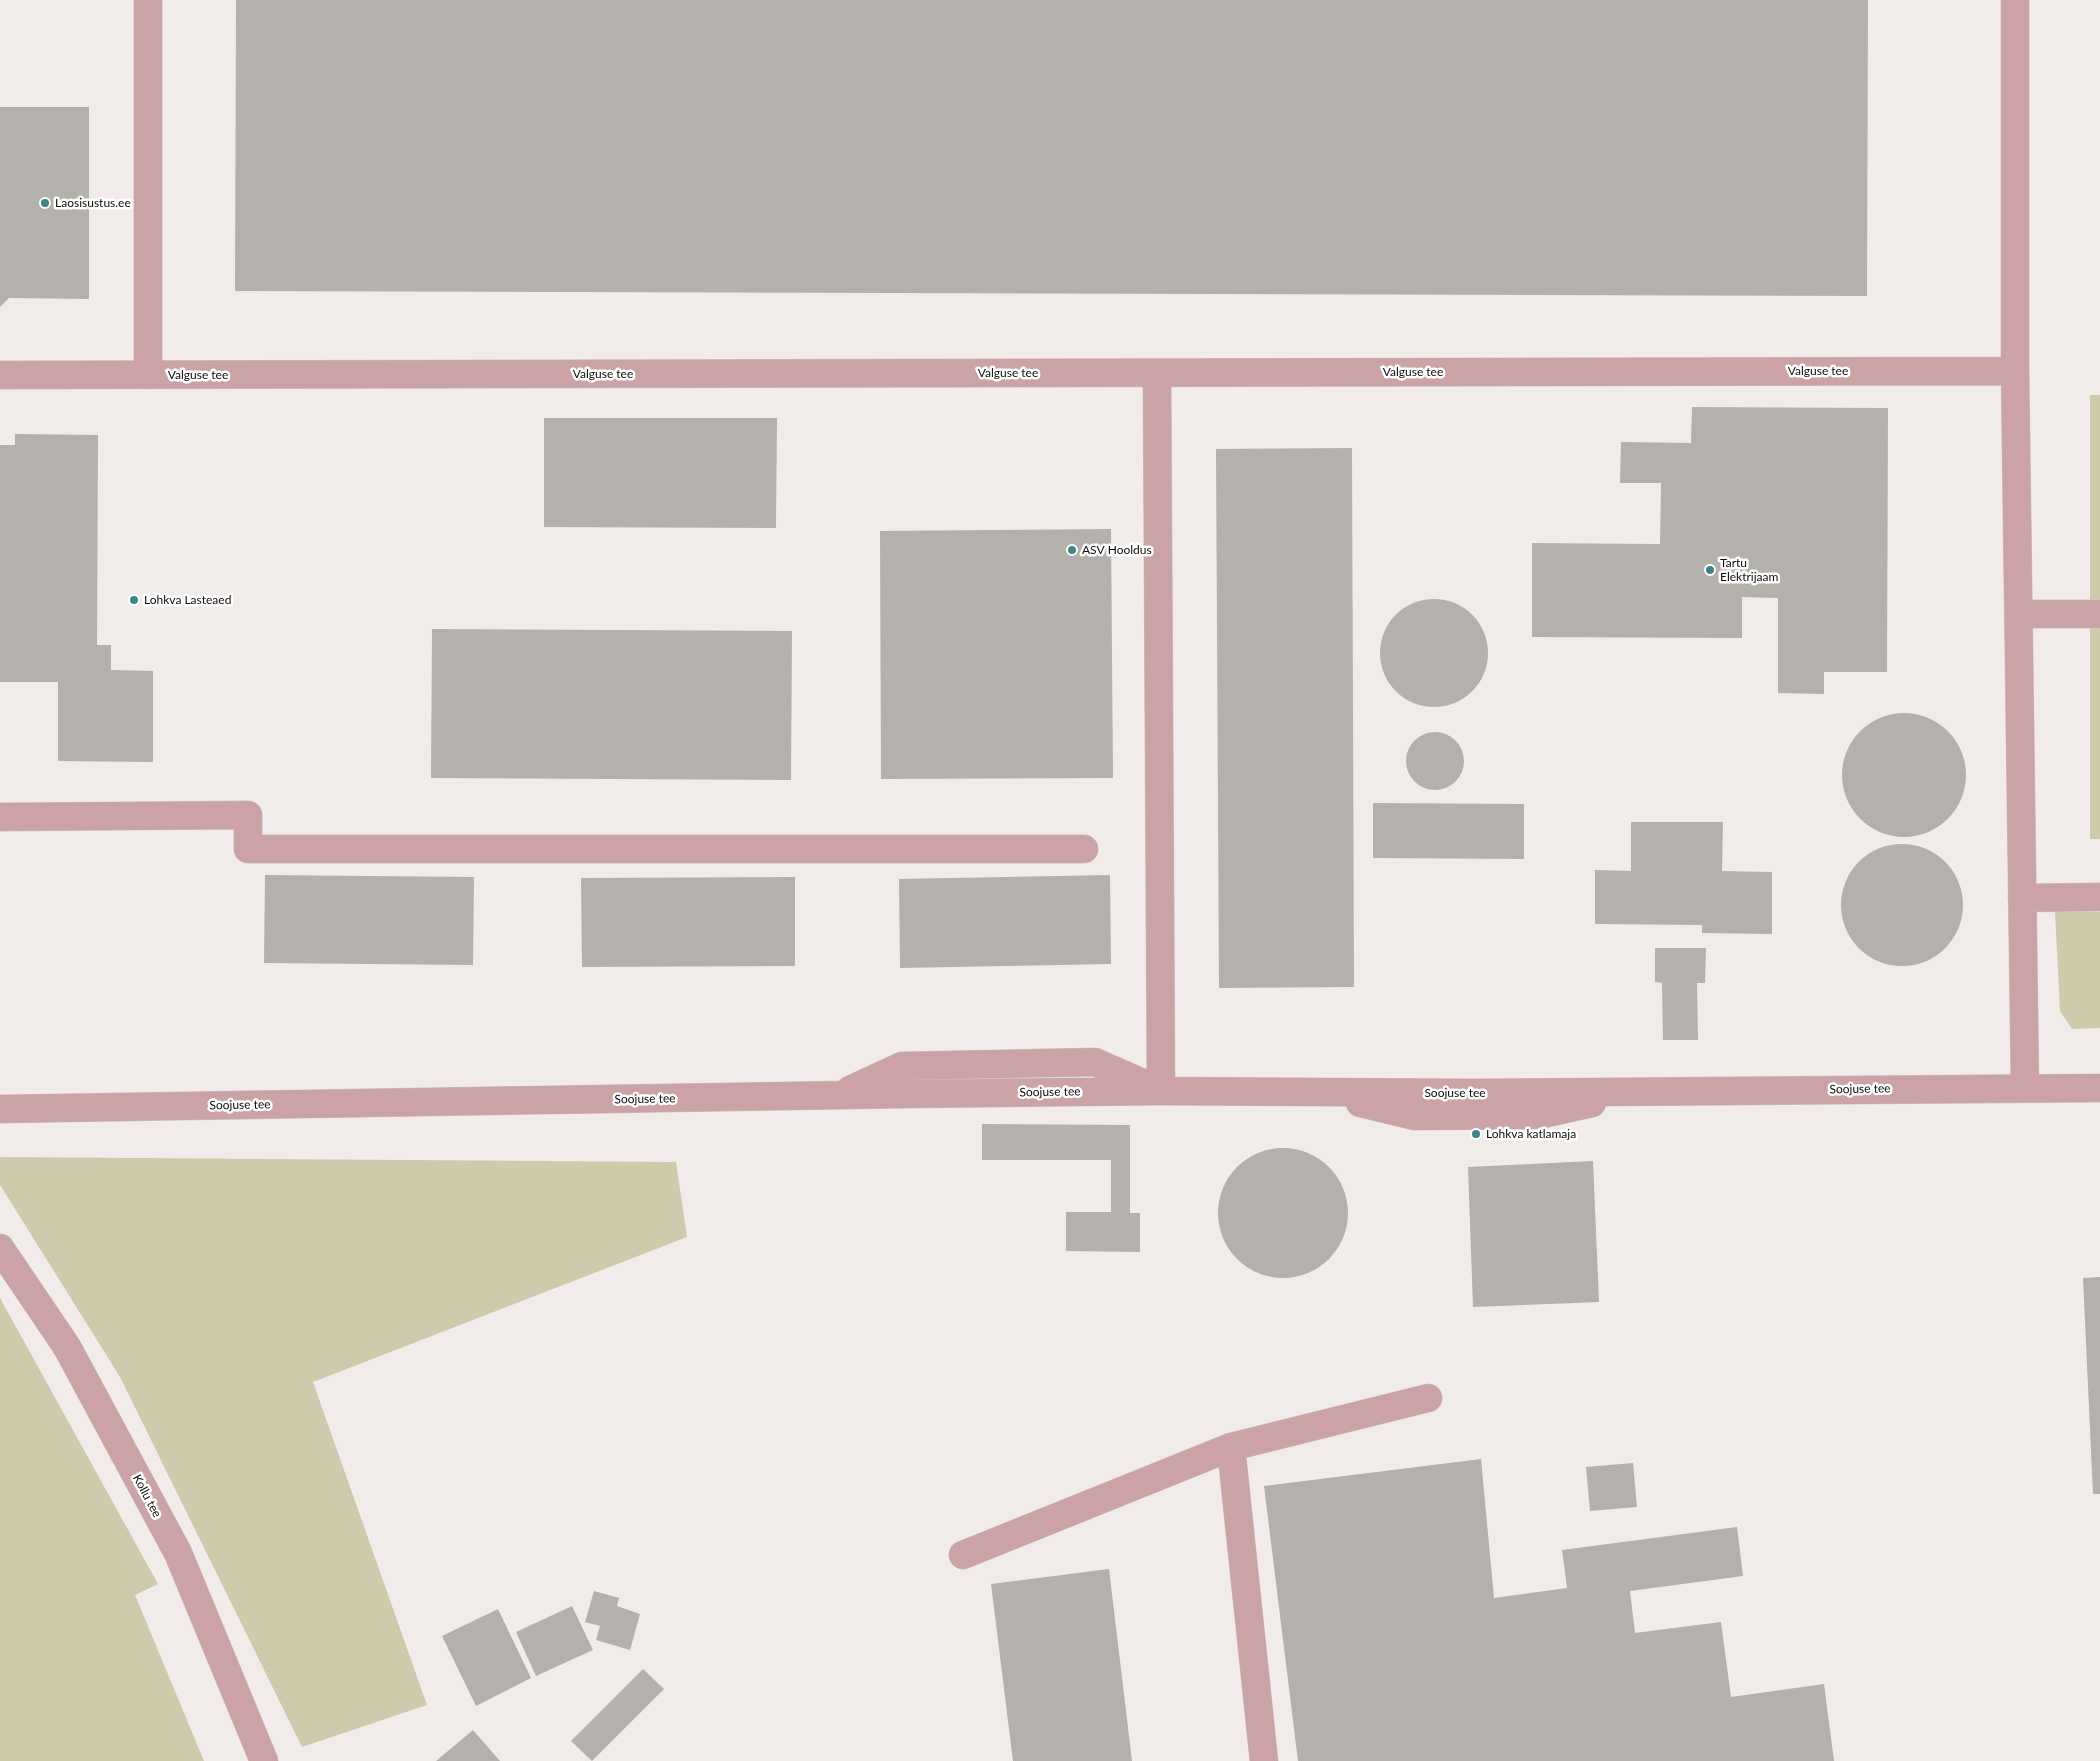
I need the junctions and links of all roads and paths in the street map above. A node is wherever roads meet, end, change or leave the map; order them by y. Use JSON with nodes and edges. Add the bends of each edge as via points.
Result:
{"nodes":[{"id":1,"x":148,"y":0,"type":"edge"},
{"id":2,"x":2015,"y":0,"type":"edge"},
{"id":3,"x":2015,"y":371,"type":"junction"},
{"id":4,"x":1157,"y":372,"type":"junction"},
{"id":5,"x":0,"y":375,"type":"edge"},
{"id":6,"x":148,"y":375,"type":"junction"},
{"id":7,"x":2019,"y":614,"type":"junction"},
{"id":8,"x":2100,"y":614,"type":"edge"},
{"id":9,"x":0,"y":817,"type":"edge"},
{"id":10,"x":1084,"y":849,"type":"dead end"},
{"id":11,"x":2100,"y":897,"type":"edge"},
{"id":12,"x":2022,"y":898,"type":"junction"},
{"id":13,"x":2025,"y":1088,"type":"junction"},
{"id":14,"x":2100,"y":1088,"type":"edge"},
{"id":15,"x":1160,"y":1091,"type":"junction"},
{"id":16,"x":0,"y":1109,"type":"edge"},
{"id":17,"x":0,"y":1248,"type":"edge"},
{"id":18,"x":1428,"y":1398,"type":"dead end"},
{"id":19,"x":1232,"y":1447,"type":"junction"},
{"id":20,"x":962,"y":1556,"type":"dead end"},
{"id":21,"x":264,"y":1761,"type":"edge"},
{"id":22,"x":1264,"y":1761,"type":"edge"}],
"edges":[{"from":1,"to":6,"type":"street"},
{"from":2,"to":3,"type":"street"},
{"from":3,"to":4,"type":"street","name":"Valguse tee"},
{"from":3,"to":7,"type":"street"},
{"from":4,"to":6,"type":"street","name":"Valguse tee"},
{"from":4,"to":15,"type":"street"},
{"from":5,"to":6,"type":"street","name":"Valguse tee"},
{"from":7,"to":8,"type":"street"},
{"from":7,"to":12,"type":"street"},
{"from":9,"to":10,"type":"street","via":[[248,815],[248,849]]},
{"from":11,"to":12,"type":"street"},
{"from":12,"to":13,"type":"street"},
{"from":13,"to":14,"type":"street","name":"Soojuse tee"},
{"from":13,"to":15,"type":"street","name":"Soojuse tee","via":[[1476,1093]]},
{"from":15,"to":16,"type":"street","name":"Soojuse tee"},
{"from":17,"to":21,"type":"street","name":"Kollu tee","via":[[67,1347],[178,1553]]},
{"from":18,"to":19,"type":"street"},
{"from":19,"to":20,"type":"street"},
{"from":19,"to":22,"type":"street"}]}
